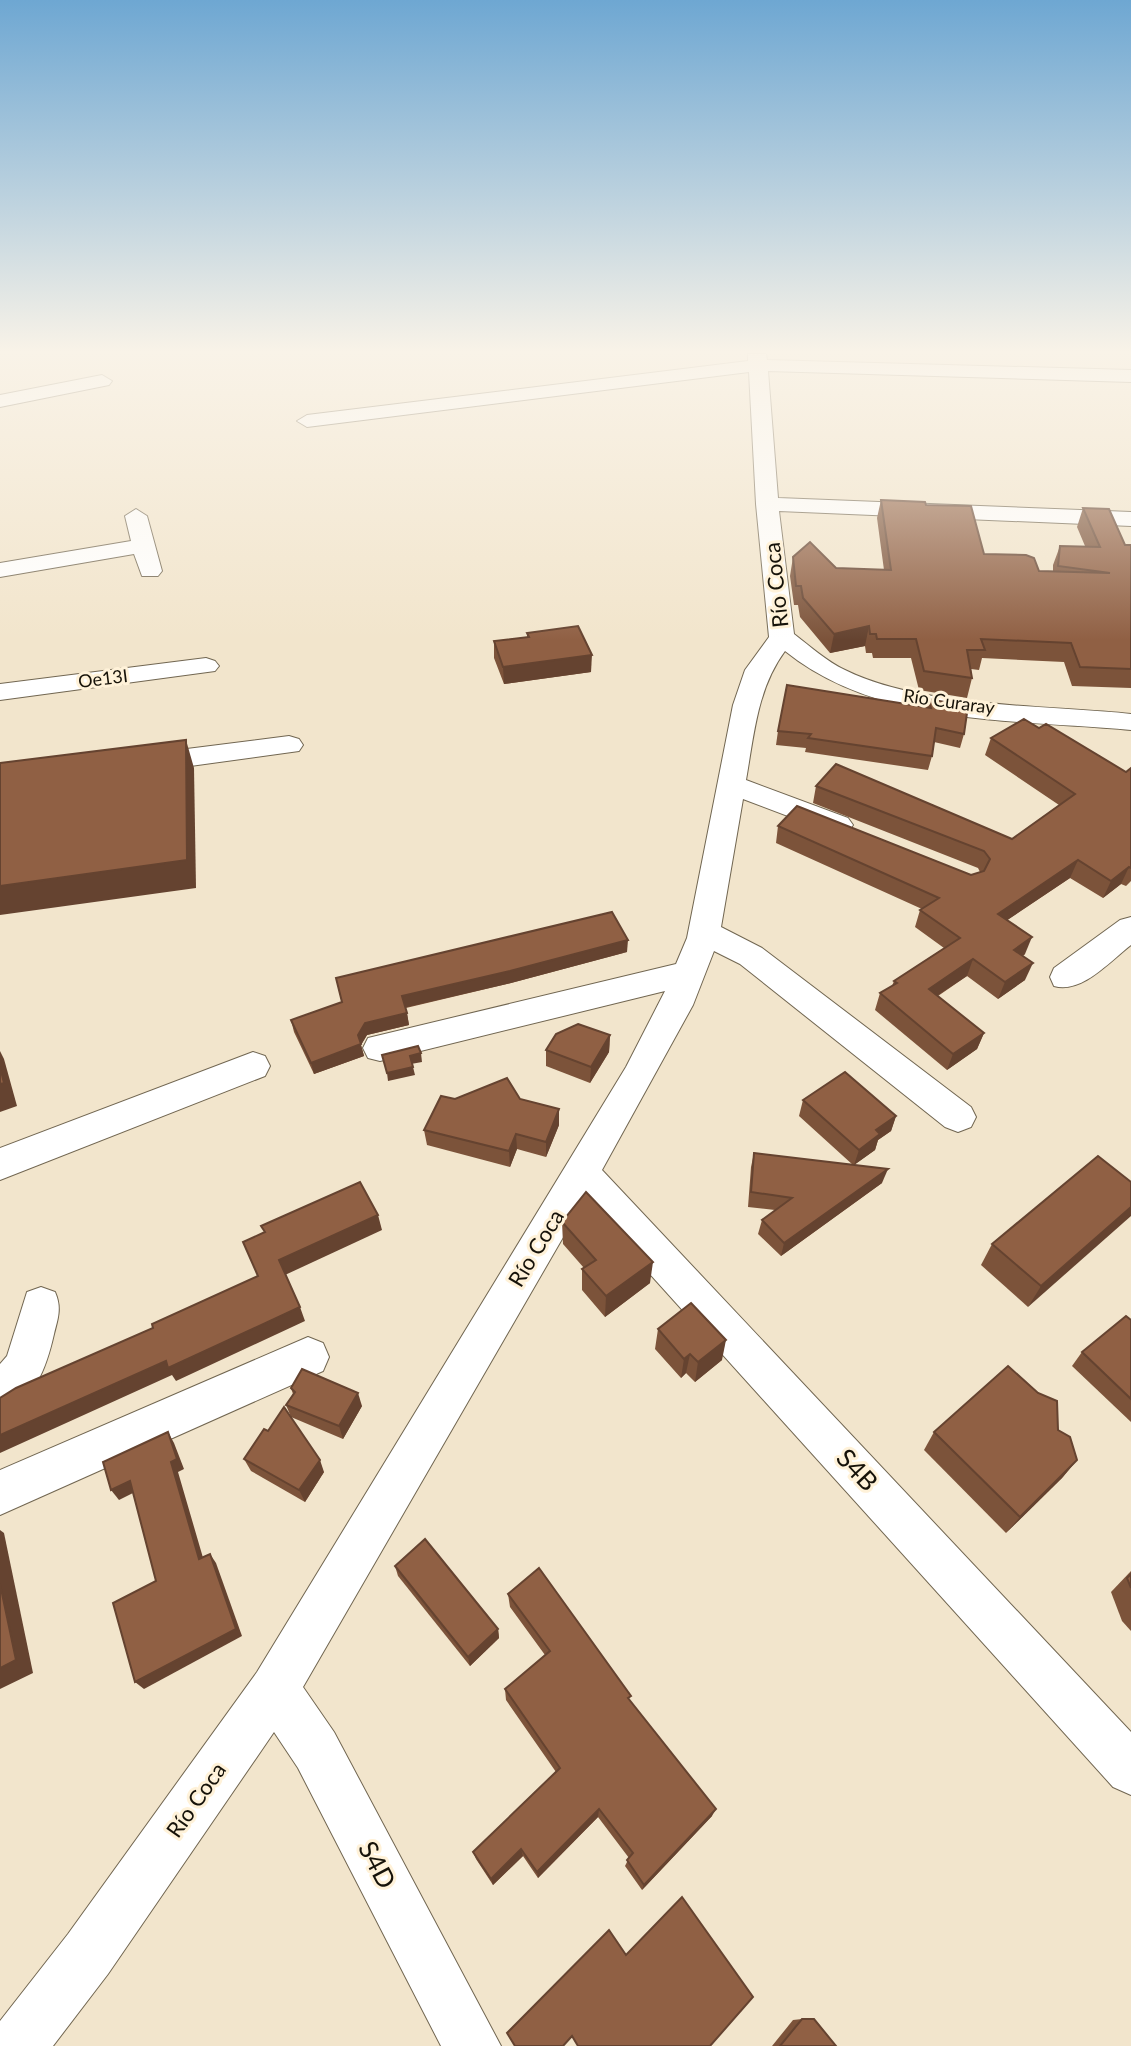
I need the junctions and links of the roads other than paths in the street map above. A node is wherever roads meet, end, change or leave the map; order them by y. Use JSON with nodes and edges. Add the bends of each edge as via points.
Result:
{"nodes":[{"id":1,"x":764,"y":449,"type":"edge"},
{"id":2,"x":767,"y":504,"type":"junction"},
{"id":3,"x":1131,"y":519,"type":"edge"},
{"id":4,"x":54,"y":556,"type":"junction"},
{"id":5,"x":0,"y":561,"type":"edge"},
{"id":6,"x":0,"y":570,"type":"edge"},
{"id":7,"x":150,"y":571,"type":"dead end"},
{"id":8,"x":782,"y":637,"type":"junction"},
{"id":9,"x":206,"y":666,"type":"dead end"},
{"id":10,"x":755,"y":678,"type":"junction"},
{"id":11,"x":841,"y":678,"type":"junction"},
{"id":12,"x":0,"y":692,"type":"edge"},
{"id":13,"x":1131,"y":722,"type":"edge"},
{"id":14,"x":289,"y":745,"type":"dead end"},
{"id":15,"x":122,"y":766,"type":"edge"},
{"id":16,"x":730,"y":784,"type":"junction"},
{"id":17,"x":863,"y":836,"type":"edge"},
{"id":18,"x":1131,"y":928,"type":"edge"},
{"id":19,"x":704,"y":932,"type":"junction"},
{"id":20,"x":689,"y":973,"type":"junction"},
{"id":21,"x":1066,"y":977,"type":"dead end"},
{"id":22,"x":380,"y":1048,"type":"dead end"},
{"id":23,"x":253,"y":1066,"type":"dead end"},
{"id":24,"x":958,"y":1117,"type":"dead end"},
{"id":25,"x":0,"y":1164,"type":"edge"},
{"id":26,"x":582,"y":1174,"type":"junction"},
{"id":27,"x":41,"y":1305,"type":"dead end"},
{"id":28,"x":308,"y":1357,"type":"dead end"},
{"id":29,"x":0,"y":1394,"type":"edge"},
{"id":30,"x":0,"y":1493,"type":"edge"},
{"id":31,"x":274,"y":1689,"type":"junction"},
{"id":32,"x":1131,"y":1769,"type":"edge"},
{"id":33,"x":17,"y":2046,"type":"edge"},
{"id":34,"x":472,"y":2046,"type":"edge"}],
"edges":[{"from":1,"to":2,"type":"street","name":"Río Coca"},
{"from":2,"to":3,"type":"street"},
{"from":2,"to":8,"type":"street","name":"Río Coca"},
{"from":4,"to":5,"type":"street"},
{"from":4,"to":6,"type":"street"},
{"from":4,"to":7,"type":"street","via":[[140,533]]},
{"from":8,"to":10,"type":"street","name":"Río Coca"},
{"from":8,"to":11,"type":"street","name":"Río Curaray"},
{"from":9,"to":12,"type":"street","name":"Oe13I"},
{"from":10,"to":11,"type":"street","via":[[785,673]]},
{"from":10,"to":16,"type":"street","name":"Río Coca"},
{"from":11,"to":13,"type":"street","name":"Río Curaray","via":[[931,700]]},
{"from":14,"to":15,"type":"street"},
{"from":16,"to":17,"type":"street"},
{"from":16,"to":19,"type":"street","name":"Río Coca"},
{"from":18,"to":21,"type":"street"},
{"from":19,"to":20,"type":"street","name":"Río Coca"},
{"from":19,"to":24,"type":"street","via":[[751,956]]},
{"from":20,"to":22,"type":"street"},
{"from":20,"to":26,"type":"street","name":"Río Coca"},
{"from":23,"to":25,"type":"street"},
{"from":26,"to":31,"type":"street","name":"Río Coca"},
{"from":26,"to":32,"type":"street","name":"S4B"},
{"from":27,"to":29,"type":"street","via":[[25,1367]]},
{"from":28,"to":30,"type":"street"},
{"from":31,"to":33,"type":"street","name":"Río Coca"},
{"from":31,"to":34,"type":"street","name":"S4D","via":[[316,1750]]}]}
